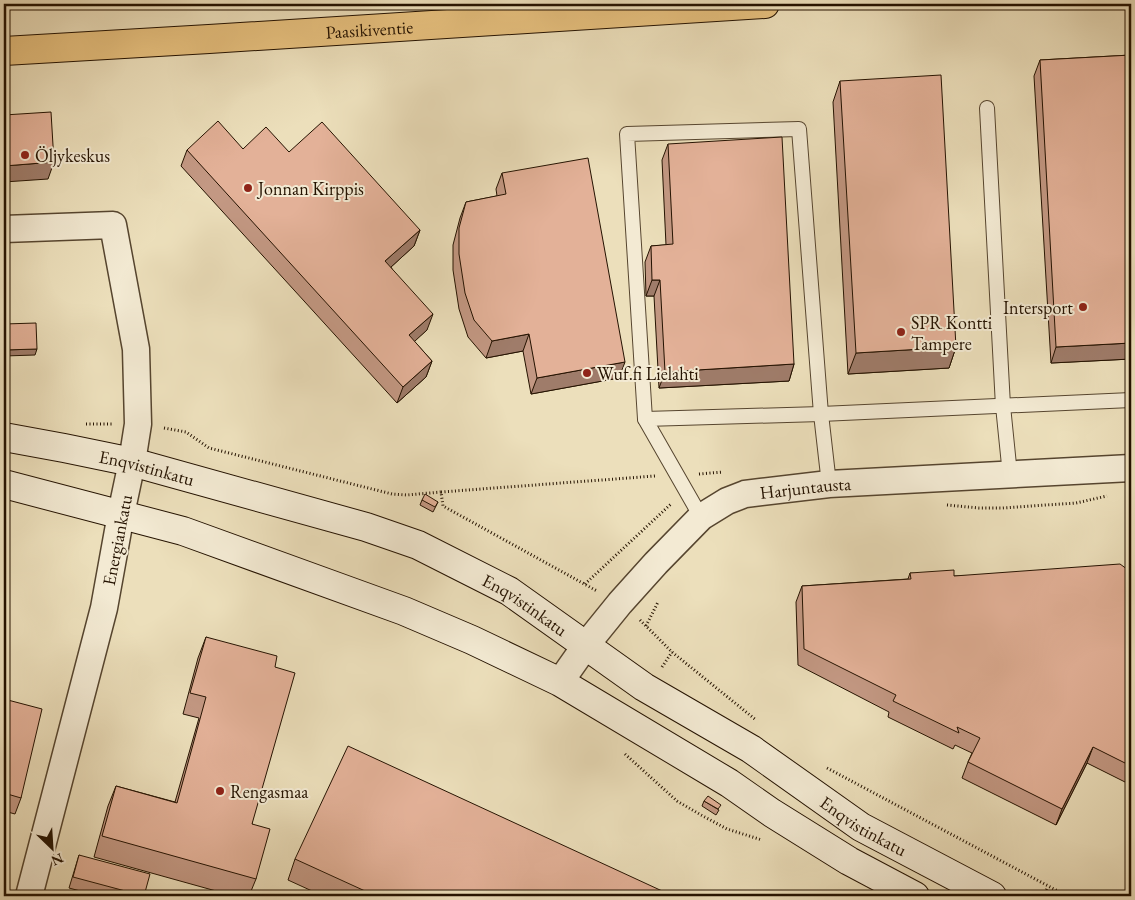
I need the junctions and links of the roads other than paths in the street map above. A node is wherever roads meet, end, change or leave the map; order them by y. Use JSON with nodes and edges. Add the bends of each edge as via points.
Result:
{"nodes":[{"id":1,"x":765,"y":4,"type":"edge"},
{"id":2,"x":4,"y":51,"type":"edge"},
{"id":3,"x":987,"y":108,"type":"dead end"},
{"id":4,"x":4,"y":229,"type":"edge"},
{"id":5,"x":1131,"y":400,"type":"edge"},
{"id":6,"x":1003,"y":406,"type":"junction"},
{"id":7,"x":821,"y":414,"type":"junction"},
{"id":8,"x":645,"y":419,"type":"junction"},
{"id":9,"x":4,"y":438,"type":"edge"},
{"id":10,"x":132,"y":462,"type":"junction"},
{"id":11,"x":1131,"y":468,"type":"edge"},
{"id":12,"x":1010,"y":475,"type":"junction"},
{"id":13,"x":4,"y":484,"type":"edge"},
{"id":14,"x":829,"y":484,"type":"junction"},
{"id":15,"x":121,"y":514,"type":"junction"},
{"id":16,"x":701,"y":517,"type":"junction"},
{"id":17,"x":586,"y":645,"type":"junction"},
{"id":18,"x":560,"y":682,"type":"junction"},
{"id":19,"x":29,"y":896,"type":"edge"},
{"id":20,"x":915,"y":896,"type":"edge"},
{"id":21,"x":992,"y":896,"type":"edge"}],
"edges":[{"from":1,"to":2,"type":"highway","name":"Paasikiventie"},
{"from":3,"to":6,"type":"lane"},
{"from":4,"to":10,"type":"street","name":"Energiankatu","via":[[113,225],[136,349],[138,424]]},
{"from":5,"to":6,"type":"lane"},
{"from":6,"to":7,"type":"lane"},
{"from":6,"to":12,"type":"lane"},
{"from":7,"to":8,"type":"lane"},
{"from":7,"to":8,"type":"lane","via":[[799,129],[627,134]]},
{"from":7,"to":14,"type":"lane"},
{"from":8,"to":16,"type":"lane"},
{"from":9,"to":10,"type":"main road","name":"Enqvistinkatu"},
{"from":10,"to":15,"type":"street","name":"Energiankatu"},
{"from":10,"to":17,"type":"main road","name":"Enqvistinkatu","via":[[366,527],[418,545],[509,591]]},
{"from":11,"to":12,"type":"street","name":"Harjuntausta"},
{"from":12,"to":14,"type":"street","name":"Harjuntausta"},
{"from":13,"to":15,"type":"main road","name":"Enqvistinkatu"},
{"from":14,"to":16,"type":"street","name":"Harjuntausta","via":[[745,494]]},
{"from":15,"to":18,"type":"main road","name":"Enqvistinkatu","via":[[183,531],[404,611]]},
{"from":15,"to":19,"type":"street","name":"Energiankatu","via":[[104,608]]},
{"from":16,"to":17,"type":"street","name":"Harjuntausta","via":[[620,603]]},
{"from":17,"to":18,"type":"street","name":"Harjuntausta"},
{"from":17,"to":21,"type":"main road","name":"Enqvistinkatu","via":[[644,687],[751,749],[862,827]]},
{"from":18,"to":20,"type":"main road","name":"Enqvistinkatu","via":[[849,861]]}]}
